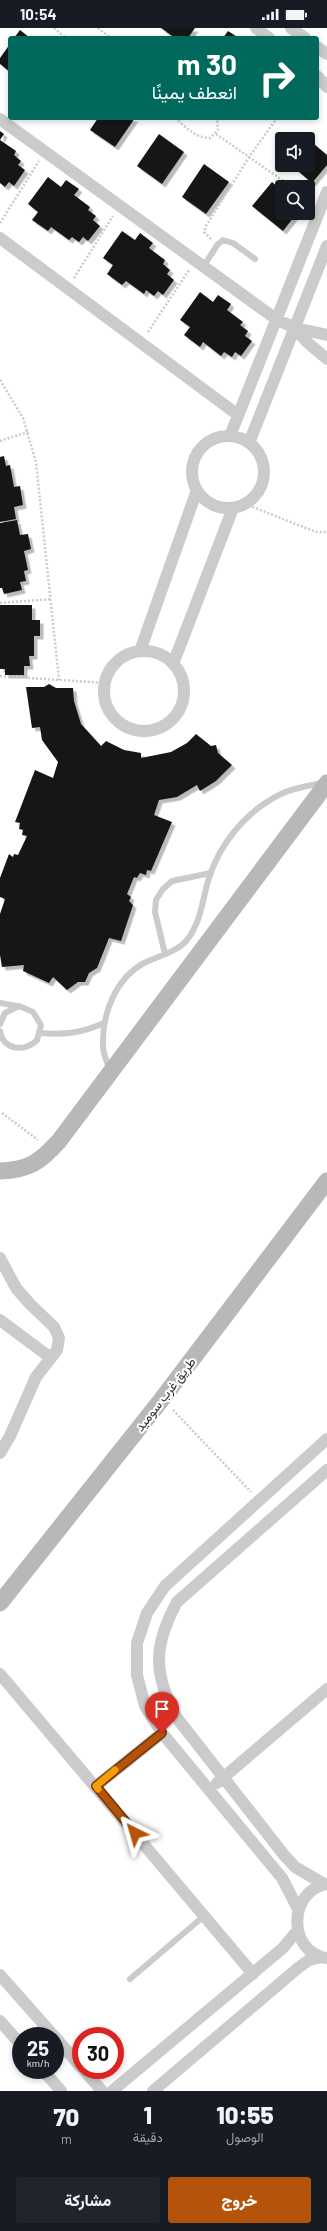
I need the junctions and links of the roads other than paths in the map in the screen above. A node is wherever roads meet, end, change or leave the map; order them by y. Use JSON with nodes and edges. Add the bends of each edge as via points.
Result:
{"nodes":[{"id":1,"x":256,"y":28,"type":"edge"},
{"id":2,"x":291,"y":28,"type":"edge"},
{"id":3,"x":266,"y":36,"type":"edge"},
{"id":4,"x":302,"y":36,"type":"edge"},
{"id":5,"x":319,"y":78,"type":"edge"},
{"id":6,"x":327,"y":87,"type":"edge"},
{"id":7,"x":0,"y":119,"type":"edge"},
{"id":8,"x":327,"y":192,"type":"edge"},
{"id":9,"x":0,"y":238,"type":"edge"},
{"id":10,"x":327,"y":246,"type":"edge"},
{"id":11,"x":256,"y":259,"type":"dead end"},
{"id":12,"x":199,"y":264,"type":"junction"},
{"id":13,"x":276,"y":319,"type":"junction"},
{"id":14,"x":295,"y":328,"type":"junction"},
{"id":15,"x":327,"y":335,"type":"edge"},
{"id":16,"x":327,"y":359,"type":"edge"},
{"id":17,"x":238,"y":415,"type":"junction"},
{"id":18,"x":230,"y":436,"type":"junction"},
{"id":19,"x":249,"y":442,"type":"junction"},
{"id":20,"x":197,"y":490,"type":"junction"},
{"id":21,"x":233,"y":508,"type":"junction"},
{"id":22,"x":140,"y":651,"type":"junction"},
{"id":23,"x":173,"y":664,"type":"junction"},
{"id":24,"x":327,"y":782,"type":"edge"},
{"id":25,"x":211,"y":873,"type":"junction"},
{"id":26,"x":193,"y":948,"type":"junction"},
{"id":27,"x":165,"y":954,"type":"junction"},
{"id":28,"x":0,"y":1003,"type":"edge"},
{"id":29,"x":19,"y":1006,"type":"junction"},
{"id":30,"x":104,"y":1023,"type":"junction"},
{"id":31,"x":0,"y":1024,"type":"edge"},
{"id":32,"x":0,"y":1031,"type":"edge"},
{"id":33,"x":40,"y":1033,"type":"junction"},
{"id":34,"x":0,"y":1044,"type":"edge"},
{"id":35,"x":10,"y":1046,"type":"junction"},
{"id":36,"x":110,"y":1074,"type":"junction"},
{"id":37,"x":0,"y":1171,"type":"edge"},
{"id":38,"x":327,"y":1181,"type":"edge"},
{"id":39,"x":0,"y":1258,"type":"edge"},
{"id":40,"x":0,"y":1320,"type":"edge"},
{"id":41,"x":51,"y":1358,"type":"junction"},
{"id":42,"x":325,"y":1444,"type":"edge"},
{"id":43,"x":0,"y":1453,"type":"edge"},
{"id":44,"x":327,"y":1470,"type":"edge"},
{"id":45,"x":0,"y":1603,"type":"edge"},
{"id":46,"x":0,"y":1674,"type":"edge"},
{"id":47,"x":327,"y":1689,"type":"edge"},
{"id":48,"x":162,"y":1733,"type":"junction"},
{"id":49,"x":223,"y":1779,"type":"junction"},
{"id":50,"x":96,"y":1786,"type":"junction"},
{"id":51,"x":209,"y":1790,"type":"junction"},
{"id":52,"x":326,"y":1884,"type":"edge"},
{"id":53,"x":298,"y":1909,"type":"junction"},
{"id":54,"x":204,"y":1916,"type":"junction"},
{"id":55,"x":298,"y":1931,"type":"junction"},
{"id":56,"x":325,"y":1958,"type":"edge"},
{"id":57,"x":253,"y":1974,"type":"junction"},
{"id":58,"x":0,"y":1975,"type":"edge"},
{"id":59,"x":130,"y":1978,"type":"dead end"},
{"id":60,"x":0,"y":2021,"type":"edge"},
{"id":61,"x":45,"y":2027,"type":"edge"},
{"id":62,"x":12,"y":2035,"type":"edge"},
{"id":63,"x":64,"y":2048,"type":"edge"},
{"id":64,"x":72,"y":2057,"type":"edge"},
{"id":65,"x":51,"y":2079,"type":"edge"},
{"id":66,"x":92,"y":2079,"type":"edge"},
{"id":67,"x":61,"y":2091,"type":"edge"},
{"id":68,"x":102,"y":2091,"type":"edge"},
{"id":69,"x":112,"y":2091,"type":"edge"},
{"id":70,"x":153,"y":2091,"type":"edge"}],
"edges":[{"from":1,"to":3,"type":"street"},
{"from":2,"to":4,"type":"street"},
{"from":5,"to":6,"type":"street"},
{"from":7,"to":12,"type":"street"},
{"from":8,"to":13,"type":"street"},
{"from":9,"to":17,"type":"street"},
{"from":10,"to":14,"type":"street"},
{"from":11,"to":12,"type":"lane","via":[[234,243],[223,240]]},
{"from":12,"to":13,"type":"street"},
{"from":13,"to":14,"type":"street"},
{"from":13,"to":17,"type":"street"},
{"from":14,"to":15,"type":"street"},
{"from":14,"to":16,"type":"street"},
{"from":14,"to":19,"type":"street"},
{"from":17,"to":18,"type":"street"},
{"from":18,"to":19,"type":"street"},
{"from":18,"to":20,"type":"street","via":[[209,441],[200,449],[192,469]]},
{"from":19,"to":21,"type":"street","via":[[258,451],[263,462],[264,474],[261,486],[254,497],[245,504]]},
{"from":20,"to":21,"type":"street","via":[[213,505]]},
{"from":20,"to":22,"type":"street"},
{"from":21,"to":23,"type":"street"},
{"from":22,"to":23,"type":"street","via":[[164,656]]},
{"from":22,"to":23,"type":"street","via":[[128,654],[117,661],[109,671],[104,696],[107,708],[119,722],[136,731],[148,732],[161,728],[179,711],[184,687],[180,674]]},
{"from":24,"to":25,"type":"lane","via":[[281,794],[258,808],[238,827],[222,848]]},
{"from":24,"to":26,"type":"street"},
{"from":25,"to":26,"type":"lane"},
{"from":25,"to":27,"type":"lane","via":[[172,881],[156,900],[155,912]]},
{"from":26,"to":27,"type":"lane"},
{"from":26,"to":36,"type":"street"},
{"from":27,"to":30,"type":"lane","via":[[143,964],[124,980],[111,1000]]},
{"from":28,"to":29,"type":"lane"},
{"from":29,"to":31,"type":"lane","via":[[5,1013]]},
{"from":29,"to":33,"type":"lane","via":[[33,1012],[38,1018]]},
{"from":30,"to":33,"type":"lane","via":[[87,1031],[71,1034]]},
{"from":30,"to":36,"type":"lane","via":[[103,1047]]},
{"from":32,"to":35,"type":"lane","via":[[4,1042]]},
{"from":33,"to":35,"type":"lane","via":[[32,1045],[17,1049]]},
{"from":34,"to":35,"type":"lane"},
{"from":36,"to":37,"type":"street","via":[[51,1150],[31,1166],[14,1171]]},
{"from":38,"to":45,"type":"street","name":"طريق غرب سوميد","via":[[162,1398]]},
{"from":39,"to":41,"type":"street","via":[[16,1288],[57,1332],[59,1344]]},
{"from":40,"to":41,"type":"street"},
{"from":41,"to":43,"type":"street","via":[[36,1377]]},
{"from":42,"to":48,"type":"street","via":[[165,1586],[147,1613],[137,1643],[136,1675],[145,1706]]},
{"from":44,"to":49,"type":"street","via":[[177,1602],[165,1624],[159,1648],[159,1673],[165,1696],[177,1718]]},
{"from":46,"to":50,"type":"street"},
{"from":47,"to":49,"type":"street"},
{"from":48,"to":50,"type":"street"},
{"from":48,"to":51,"type":"street"},
{"from":49,"to":51,"type":"street"},
{"from":49,"to":52,"type":"street","via":[[295,1867]]},
{"from":50,"to":54,"type":"street"},
{"from":51,"to":53,"type":"street","via":[[282,1878]]},
{"from":52,"to":53,"type":"street","via":[[308,1893]]},
{"from":53,"to":55,"type":"street"},
{"from":54,"to":57,"type":"street"},
{"from":54,"to":59,"type":"lane"},
{"from":55,"to":56,"type":"street","via":[[306,1947]]},
{"from":55,"to":57,"type":"street"},
{"from":56,"to":70,"type":"street","via":[[309,1960],[298,1968]]},
{"from":57,"to":69,"type":"street"},
{"from":58,"to":61,"type":"street"},
{"from":60,"to":62,"type":"street"},
{"from":63,"to":64,"type":"street"},
{"from":65,"to":67,"type":"street"},
{"from":66,"to":68,"type":"street"}]}
